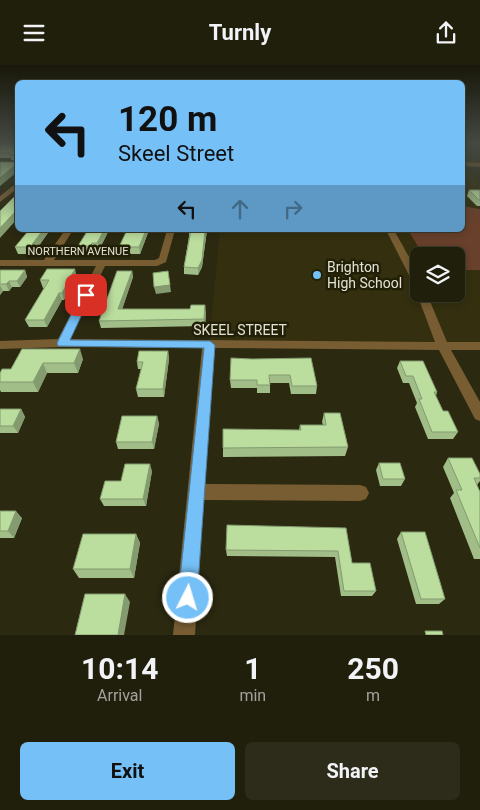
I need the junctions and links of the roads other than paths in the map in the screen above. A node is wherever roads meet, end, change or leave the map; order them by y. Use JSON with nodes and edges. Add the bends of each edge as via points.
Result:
{"nodes":[{"id":1,"x":15,"y":187,"type":"edge"},
{"id":2,"x":0,"y":200,"type":"edge"},
{"id":3,"x":68,"y":232,"type":"edge"},
{"id":4,"x":170,"y":232,"type":"edge"},
{"id":5,"x":391,"y":232,"type":"edge"},
{"id":6,"x":0,"y":263,"type":"edge"},
{"id":7,"x":47,"y":263,"type":"junction"},
{"id":8,"x":102,"y":263,"type":"junction"},
{"id":9,"x":410,"y":268,"type":"edge"},
{"id":10,"x":425,"y":302,"type":"edge"},
{"id":11,"x":62,"y":343,"type":"junction"},
{"id":12,"x":0,"y":345,"type":"edge"},
{"id":13,"x":210,"y":345,"type":"junction"},
{"id":14,"x":443,"y":346,"type":"junction"},
{"id":15,"x":480,"y":346,"type":"edge"},
{"id":16,"x":480,"y":415,"type":"edge"},
{"id":17,"x":197,"y":492,"type":"junction"},
{"id":18,"x":360,"y":493,"type":"dead end"},
{"id":19,"x":184,"y":635,"type":"edge"}],
"edges":[{"from":1,"to":2,"type":"street"},
{"from":3,"to":7,"type":"street"},
{"from":4,"to":8,"type":"street","name":"NORTHERN AVENUE","via":[[163,260],[157,263]]},
{"from":5,"to":9,"type":"street"},
{"from":6,"to":7,"type":"street","name":"NORTHERN AVENUE"},
{"from":7,"to":8,"type":"street","name":"NORTHERN AVENUE"},
{"from":8,"to":11,"type":"street"},
{"from":10,"to":14,"type":"street"},
{"from":11,"to":12,"type":"street","name":"SKEEL STREET"},
{"from":11,"to":13,"type":"street","name":"SKEEL STREET"},
{"from":13,"to":14,"type":"street","name":"SKEEL STREET"},
{"from":13,"to":17,"type":"street"},
{"from":14,"to":15,"type":"street","name":"SKEEL STREET"},
{"from":14,"to":16,"type":"street"},
{"from":17,"to":18,"type":"street"},
{"from":17,"to":19,"type":"street"}]}
